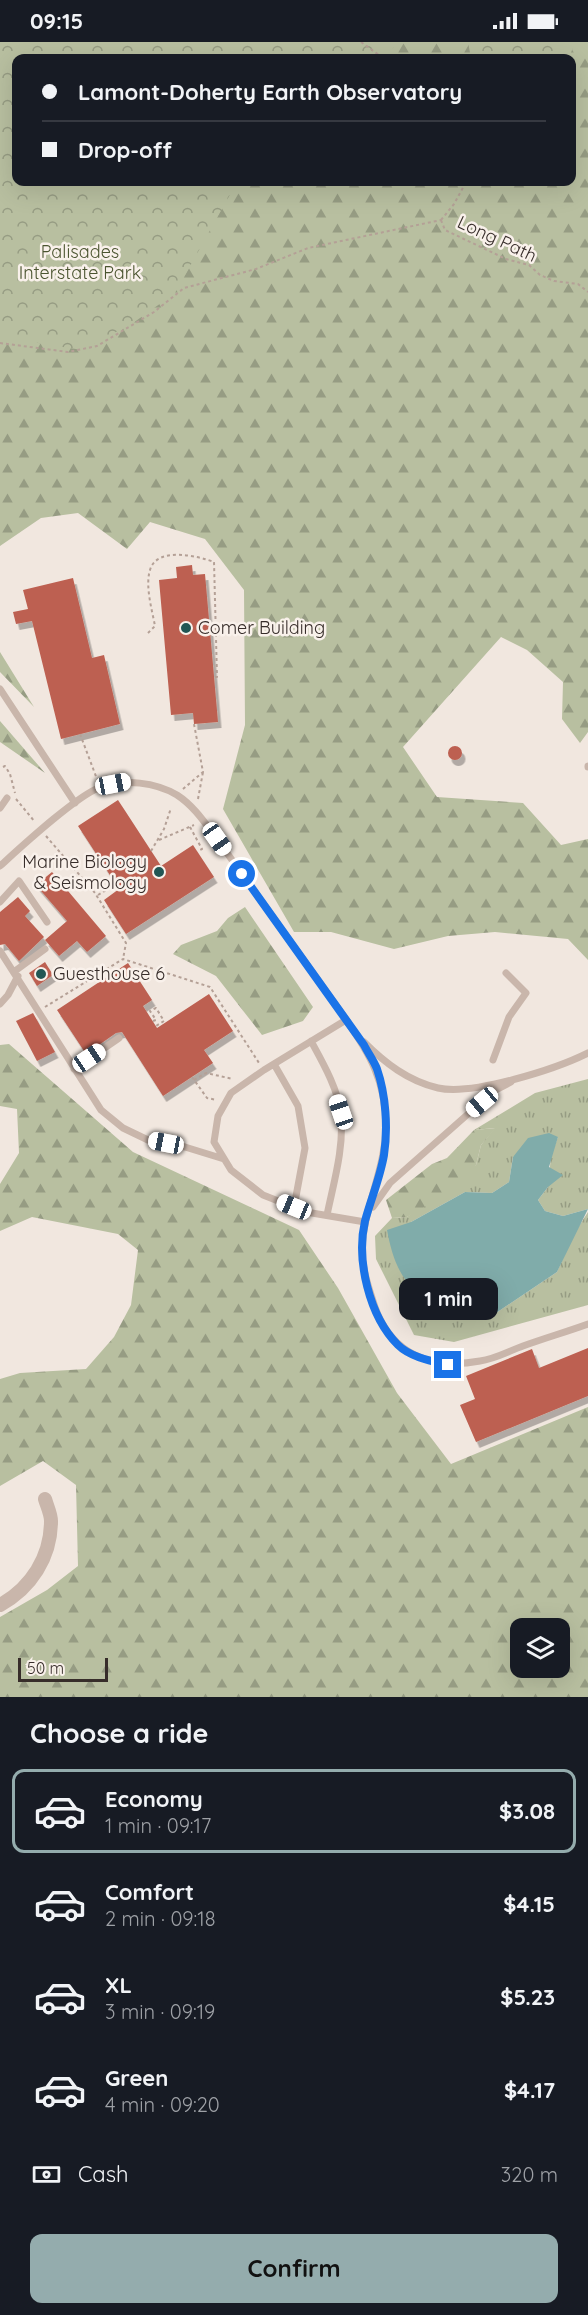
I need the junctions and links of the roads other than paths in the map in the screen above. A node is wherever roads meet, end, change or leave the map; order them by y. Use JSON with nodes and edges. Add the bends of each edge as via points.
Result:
{"nodes":[{"id":1,"x":0,"y":689,"type":"edge"},
{"id":2,"x":7,"y":798,"type":"dead end"},
{"id":3,"x":75,"y":803,"type":"junction"},
{"id":4,"x":0,"y":808,"type":"edge"},
{"id":5,"x":0,"y":866,"type":"edge"},
{"id":6,"x":0,"y":902,"type":"edge"},
{"id":7,"x":47,"y":922,"type":"dead end"},
{"id":8,"x":45,"y":950,"type":"dead end"},
{"id":9,"x":0,"y":951,"type":"edge"},
{"id":10,"x":506,"y":973,"type":"dead end"},
{"id":11,"x":16,"y":974,"type":"junction"},
{"id":12,"x":0,"y":1004,"type":"edge"},
{"id":13,"x":346,"y":1020,"type":"junction"},
{"id":14,"x":119,"y":1038,"type":"dead end"},
{"id":15,"x":311,"y":1041,"type":"junction"},
{"id":16,"x":588,"y":1053,"type":"edge"},
{"id":17,"x":493,"y":1060,"type":"dead end"},
{"id":18,"x":274,"y":1064,"type":"junction"},
{"id":19,"x":74,"y":1069,"type":"junction"},
{"id":20,"x":518,"y":1078,"type":"junction"},
{"id":21,"x":224,"y":1159,"type":"junction"},
{"id":22,"x":294,"y":1207,"type":"junction"},
{"id":23,"x":327,"y":1215,"type":"junction"},
{"id":24,"x":365,"y":1222,"type":"junction"},
{"id":25,"x":588,"y":1324,"type":"edge"},
{"id":26,"x":45,"y":1499,"type":"dead end"},
{"id":27,"x":0,"y":1605,"type":"edge"}],
"edges":[{"from":1,"to":3,"type":"lane"},
{"from":2,"to":4,"type":"lane"},
{"from":3,"to":5,"type":"lane"},
{"from":3,"to":13,"type":"lane","via":[[100,787],[127,782],[176,795],[196,810]]},
{"from":6,"to":7,"type":"lane","via":[[20,881]]},
{"from":8,"to":11,"type":"lane"},
{"from":9,"to":11,"type":"lane"},
{"from":10,"to":17,"type":"lane","via":[[526,993],[509,1017]]},
{"from":11,"to":12,"type":"lane"},
{"from":11,"to":19,"type":"lane"},
{"from":13,"to":15,"type":"lane"},
{"from":13,"to":20,"type":"lane","via":[[389,1065],[410,1078],[440,1088],[482,1086]]},
{"from":13,"to":24,"type":"lane","via":[[376,1069],[386,1124],[384,1155]]},
{"from":14,"to":19,"type":"lane"},
{"from":15,"to":18,"type":"lane"},
{"from":15,"to":23,"type":"lane","via":[[341,1112],[342,1148]]},
{"from":16,"to":20,"type":"lane"},
{"from":18,"to":21,"type":"lane","via":[[231,1093],[218,1116],[214,1142]]},
{"from":18,"to":22,"type":"lane","via":[[298,1106],[305,1148]]},
{"from":19,"to":21,"type":"lane","via":[[101,1110],[123,1128],[148,1140]]},
{"from":20,"to":24,"type":"lane","via":[[494,1091],[390,1183]]},
{"from":21,"to":22,"type":"lane","via":[[231,1170],[263,1195]]},
{"from":22,"to":23,"type":"lane"},
{"from":23,"to":24,"type":"lane"},
{"from":24,"to":25,"type":"lane","via":[[362,1251],[368,1289],[380,1322],[399,1346],[420,1358],[448,1365],[482,1361]]},
{"from":26,"to":27,"type":"street","via":[[51,1520],[46,1556],[33,1577]]}]}
